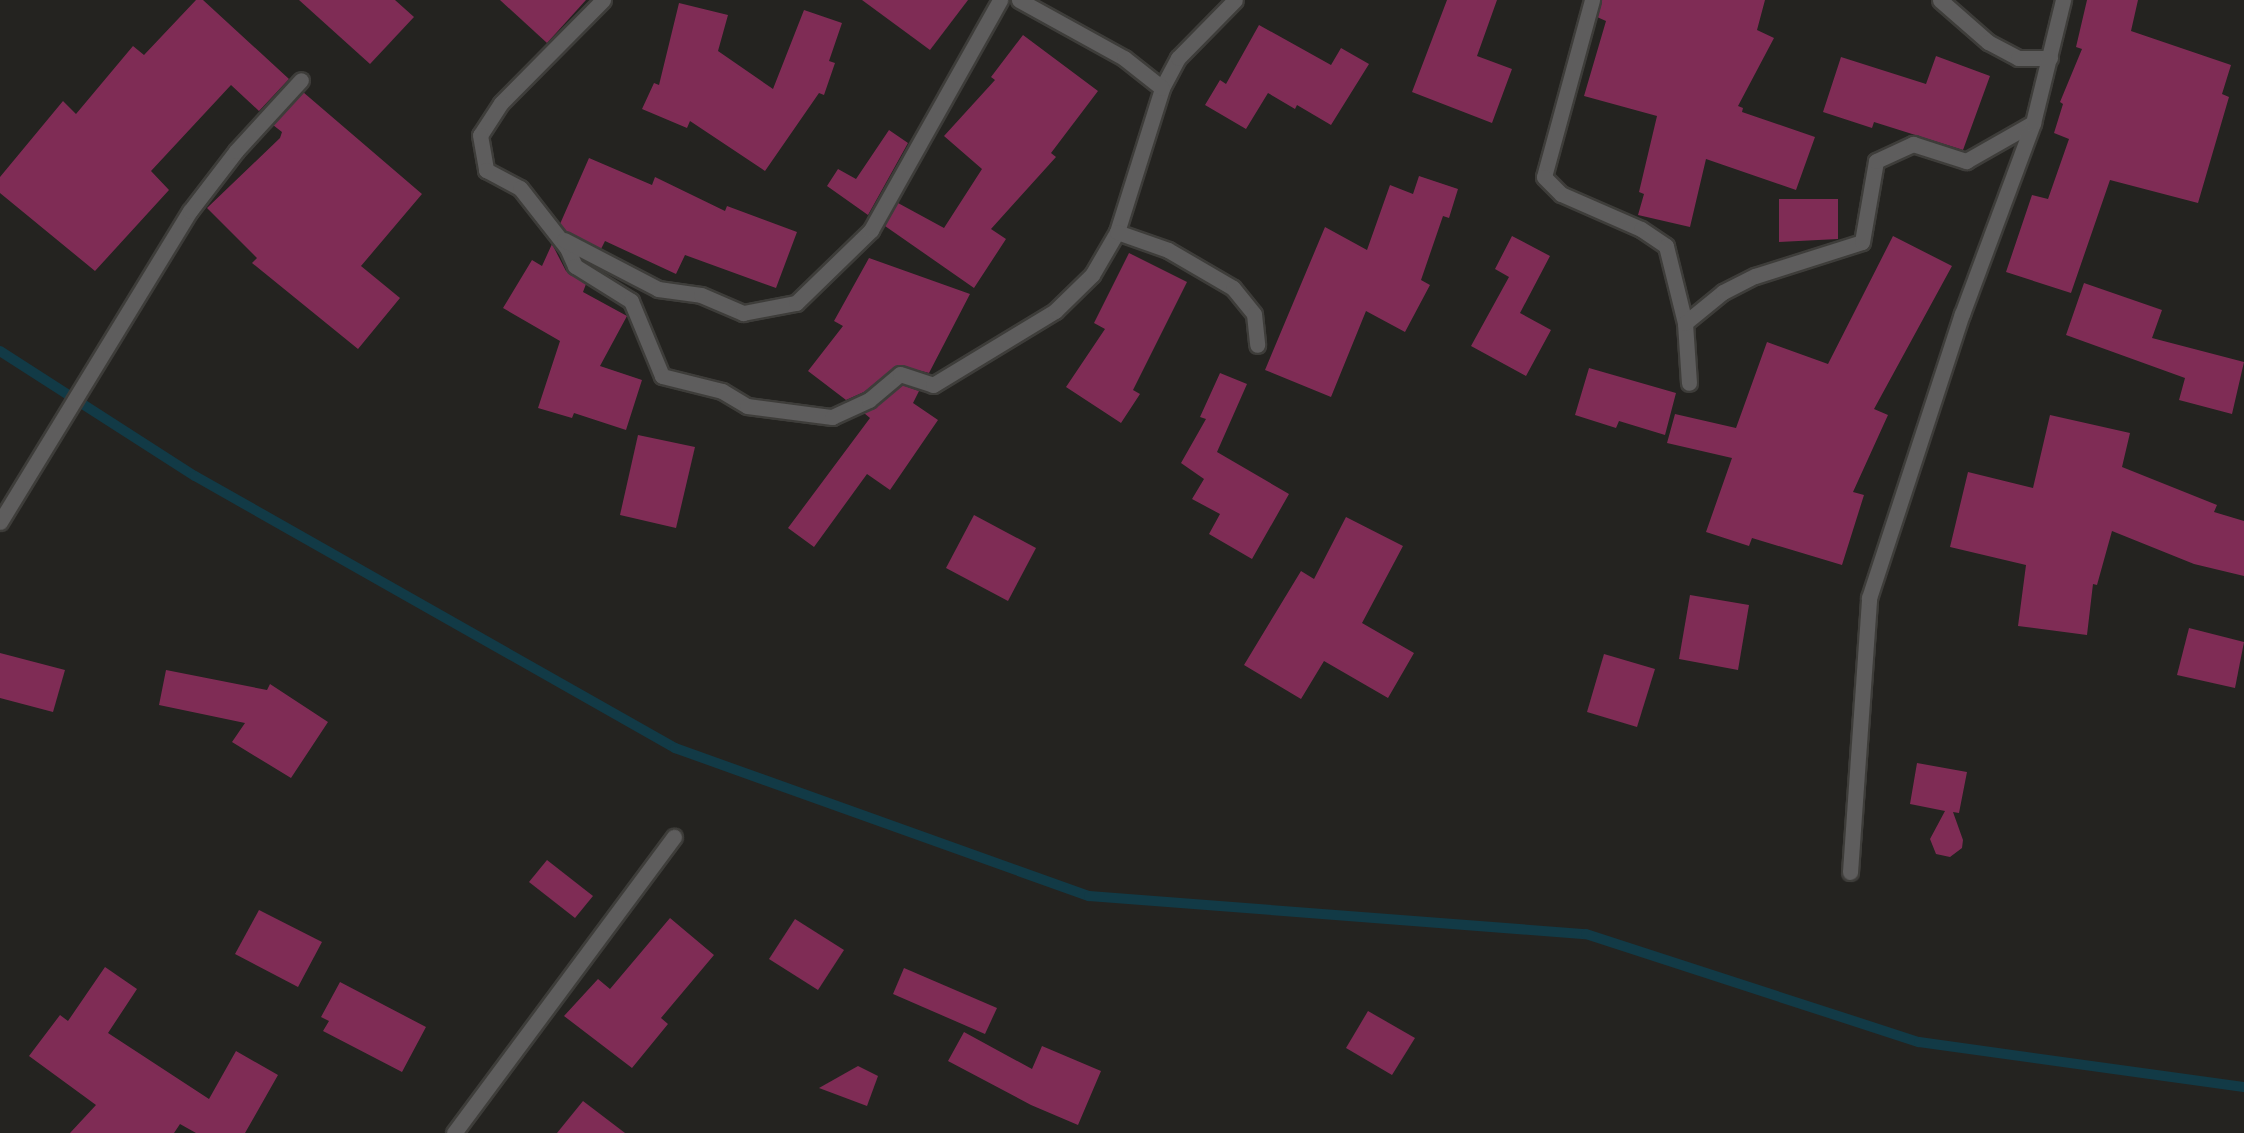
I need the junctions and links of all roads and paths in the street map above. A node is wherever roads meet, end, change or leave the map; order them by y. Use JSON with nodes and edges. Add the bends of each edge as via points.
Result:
{"nodes":[{"id":1,"x":603,"y":0,"type":"edge"},
{"id":2,"x":1000,"y":0,"type":"edge"},
{"id":3,"x":1019,"y":0,"type":"edge"},
{"id":4,"x":1235,"y":0,"type":"edge"},
{"id":5,"x":1592,"y":0,"type":"edge"},
{"id":6,"x":1940,"y":0,"type":"edge"},
{"id":7,"x":2063,"y":0,"type":"edge"},
{"id":8,"x":2050,"y":58,"type":"junction"},
{"id":9,"x":301,"y":80,"type":"dead end"},
{"id":10,"x":1162,"y":88,"type":"junction"},
{"id":11,"x":2033,"y":123,"type":"junction"},
{"id":12,"x":547,"y":226,"type":"junction"},
{"id":13,"x":1117,"y":232,"type":"junction"},
{"id":14,"x":1685,"y":323,"type":"junction"},
{"id":15,"x":1257,"y":345,"type":"dead end"},
{"id":16,"x":1689,"y":383,"type":"dead end"},
{"id":17,"x":0,"y":522,"type":"edge"},
{"id":18,"x":674,"y":837,"type":"dead end"},
{"id":19,"x":1850,"y":872,"type":"dead end"},
{"id":20,"x":454,"y":1133,"type":"edge"}],
"edges":[{"from":1,"to":12,"type":"street","via":[[501,103],[480,135],[486,170],[520,188]]},
{"from":2,"to":12,"type":"street","via":[[872,230],[796,303],[743,313],[701,295],[658,290],[616,265],[574,248]]},
{"from":3,"to":10,"type":"street","via":[[1124,58]]},
{"from":4,"to":10,"type":"street","via":[[1178,58]]},
{"from":5,"to":14,"type":"street","via":[[1545,177],[1561,194],[1641,229],[1666,246]]},
{"from":6,"to":8,"type":"street","via":[[1988,42],[2018,58]]},
{"from":7,"to":8,"type":"street"},
{"from":8,"to":11,"type":"street"},
{"from":9,"to":17,"type":"street","via":[[236,151],[190,211]]},
{"from":10,"to":13,"type":"street"},
{"from":11,"to":14,"type":"street","via":[[1966,161],[1913,144],[1876,161],[1862,242],[1755,276],[1724,292]]},
{"from":11,"to":19,"type":"street","via":[[1962,314],[1869,598]]},
{"from":12,"to":13,"type":"street","via":[[567,248],[576,266],[631,301],[662,376],[722,391],[747,406],[832,417],[869,400],[900,374],[933,386],[1055,311],[1092,275]]},
{"from":13,"to":15,"type":"street","via":[[1168,250],[1233,288],[1254,314]]},
{"from":14,"to":16,"type":"street"},
{"from":18,"to":20,"type":"street"}]}
